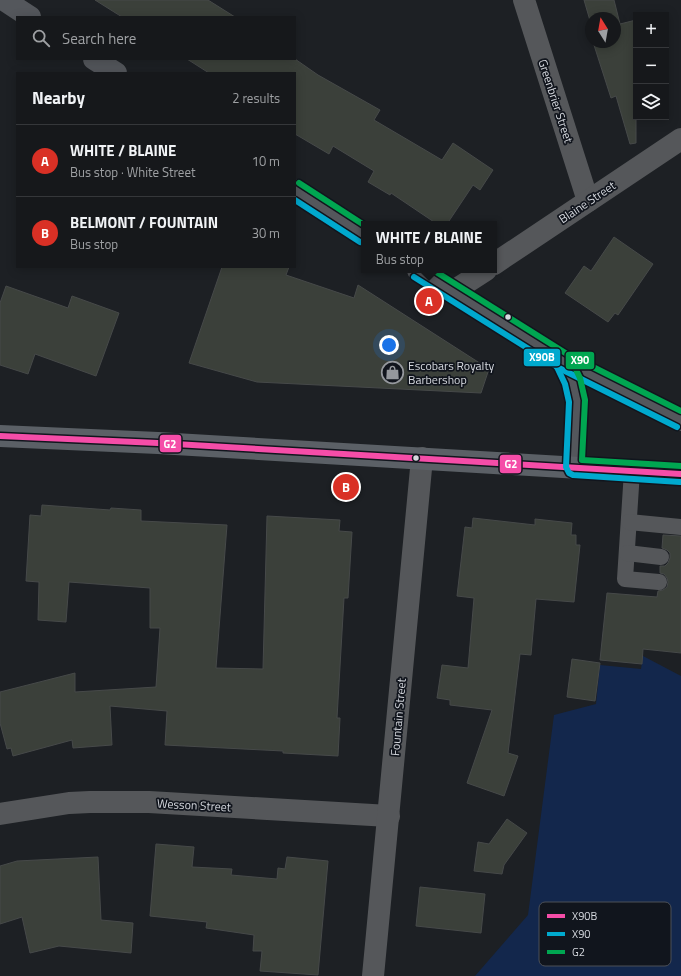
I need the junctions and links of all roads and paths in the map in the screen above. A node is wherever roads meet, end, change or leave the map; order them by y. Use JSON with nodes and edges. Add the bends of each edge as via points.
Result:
{"nodes":[{"id":1,"x":4,"y":0,"type":"edge"},
{"id":2,"x":524,"y":0,"type":"edge"},
{"id":3,"x":28,"y":16,"type":"edge"},
{"id":4,"x":96,"y":60,"type":"edge"},
{"id":5,"x":114,"y":72,"type":"edge"},
{"id":6,"x":681,"y":139,"type":"edge"},
{"id":7,"x":296,"y":191,"type":"edge"},
{"id":8,"x":588,"y":201,"type":"junction"},
{"id":9,"x":361,"y":233,"type":"edge"},
{"id":10,"x":497,"y":262,"type":"edge"},
{"id":11,"x":423,"y":273,"type":"edge"},
{"id":12,"x":481,"y":273,"type":"edge"},
{"id":13,"x":452,"y":292,"type":"junction"},
{"id":14,"x":563,"y":361,"type":"junction"},
{"id":15,"x":681,"y":420,"type":"edge"},
{"id":16,"x":0,"y":436,"type":"edge"},
{"id":17,"x":422,"y":458,"type":"junction"},
{"id":18,"x":574,"y":467,"type":"junction"},
{"id":19,"x":632,"y":471,"type":"junction"},
{"id":20,"x":681,"y":474,"type":"edge"},
{"id":21,"x":629,"y":522,"type":"junction"},
{"id":22,"x":681,"y":527,"type":"edge"},
{"id":23,"x":627,"y":553,"type":"junction"},
{"id":24,"x":661,"y":557,"type":"dead end"},
{"id":25,"x":659,"y":582,"type":"dead end"},
{"id":26,"x":0,"y":814,"type":"edge"},
{"id":27,"x":389,"y":816,"type":"junction"},
{"id":28,"x":373,"y":976,"type":"edge"}],
"edges":[{"from":1,"to":3,"type":"main road"},
{"from":2,"to":8,"type":"street","name":"Greenbrier Street"},
{"from":4,"to":5,"type":"main road"},
{"from":6,"to":8,"type":"street","name":"Blaine Street"},
{"from":7,"to":9,"type":"main road"},
{"from":8,"to":10,"type":"street","name":"Blaine Street"},
{"from":11,"to":13,"type":"main road"},
{"from":12,"to":13,"type":"street"},
{"from":13,"to":14,"type":"main road"},
{"from":14,"to":15,"type":"main road"},
{"from":14,"to":18,"type":"main road","via":[[573,381],[577,401]]},
{"from":16,"to":17,"type":"main road"},
{"from":17,"to":18,"type":"main road"},
{"from":17,"to":27,"type":"street","name":"Fountain Street"},
{"from":18,"to":19,"type":"main road"},
{"from":19,"to":20,"type":"main road"},
{"from":19,"to":21,"type":"lane"},
{"from":21,"to":22,"type":"lane"},
{"from":21,"to":23,"type":"lane"},
{"from":23,"to":24,"type":"lane"},
{"from":23,"to":25,"type":"lane","via":[[625,579]]},
{"from":26,"to":27,"type":"street","name":"Wesson Street","via":[[68,803],[110,801]]},
{"from":27,"to":28,"type":"street","name":"Fountain Street"}]}
